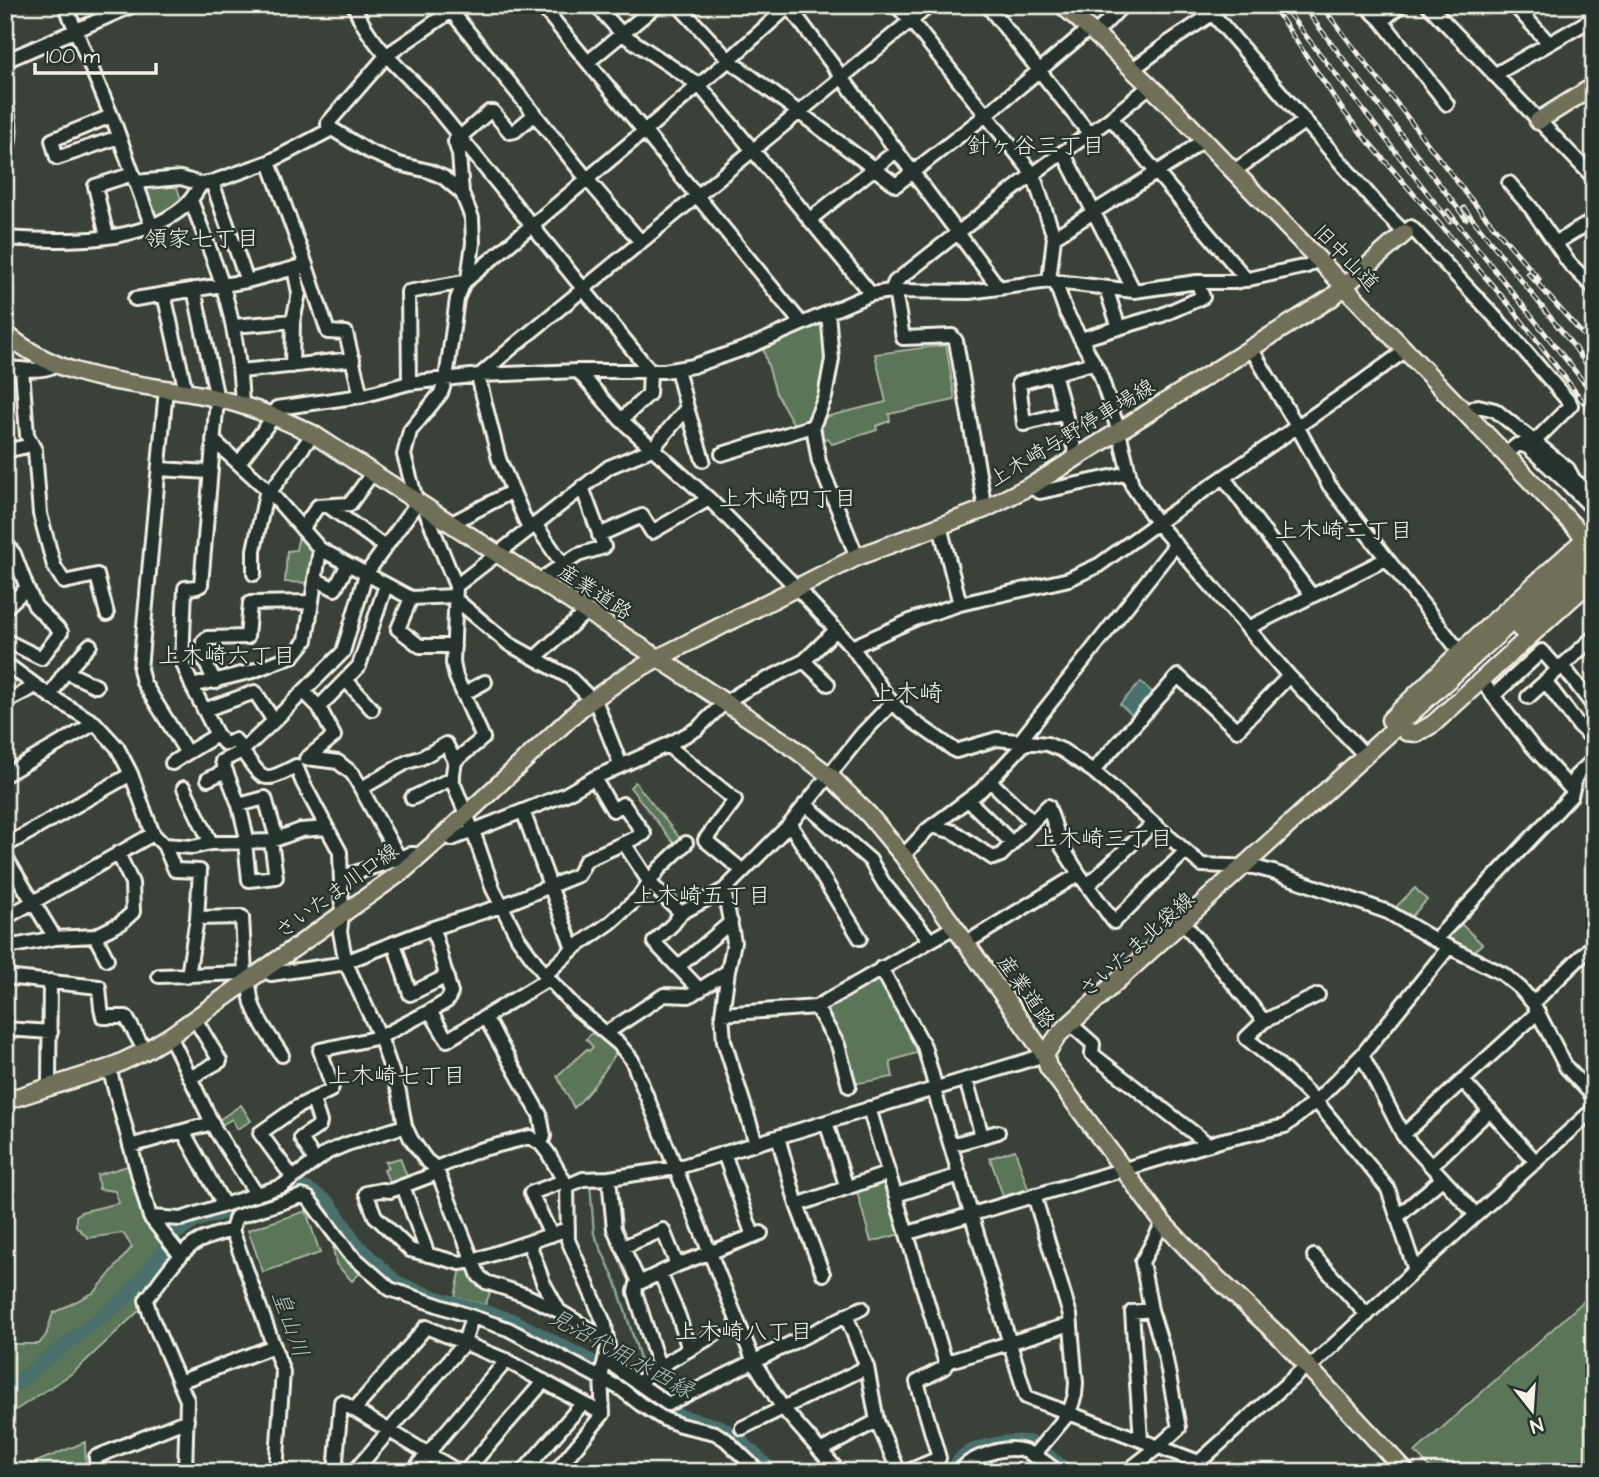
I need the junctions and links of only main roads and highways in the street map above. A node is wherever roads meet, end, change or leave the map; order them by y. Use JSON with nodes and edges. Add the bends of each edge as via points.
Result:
{"nodes":[{"id":1,"x":1062,"y":5,"type":"edge"},
{"id":2,"x":1594,"y":86,"type":"edge"},
{"id":3,"x":1538,"y":121,"type":"road end"},
{"id":4,"x":1405,"y":233,"type":"road end"},
{"id":5,"x":1344,"y":287,"type":"junction"},
{"id":6,"x":5,"y":333,"type":"edge"},
{"id":7,"x":1591,"y":544,"type":"edge"},
{"id":8,"x":1594,"y":563,"type":"edge"},
{"id":9,"x":1594,"y":578,"type":"edge"},
{"id":10,"x":658,"y":658,"type":"junction"},
{"id":11,"x":1471,"y":666,"type":"junction"},
{"id":12,"x":1311,"y":804,"type":"junction"},
{"id":13,"x":1248,"y":867,"type":"junction"},
{"id":14,"x":1045,"y":1055,"type":"junction"},
{"id":15,"x":5,"y":1101,"type":"edge"},
{"id":16,"x":1127,"y":1169,"type":"junction"},
{"id":17,"x":1313,"y":1364,"type":"junction"},
{"id":18,"x":1397,"y":1469,"type":"edge"},
{"id":19,"x":1417,"y":1472,"type":"edge"}],
"edges":[{"from":1,"to":5,"type":"main road","name":"旧中山道","via":[[1204,139]]},
{"from":2,"to":3,"type":"main road"},
{"from":4,"to":5,"type":"main road","name":"上木崎与野停車場線"},
{"from":5,"to":7,"type":"main road","name":"旧中山道"},
{"from":5,"to":10,"type":"main road","name":"上木崎与野停車場線","via":[[1030,487],[985,509],[857,556]]},
{"from":6,"to":10,"type":"main road","name":"産業道路","via":[[55,365],[242,404],[313,434]]},
{"from":7,"to":11,"type":"main road","name":"さいたま北袋線"},
{"from":8,"to":11,"type":"main road","name":"さいたま北袋線"},
{"from":9,"to":11,"type":"main road","name":"さいたま北袋線"},
{"from":10,"to":14,"type":"main road","name":"産業道路","via":[[792,747],[869,815]]},
{"from":10,"to":15,"type":"main road","name":"さいたま川口線","via":[[593,699],[419,857],[170,1036],[109,1068]]},
{"from":11,"to":12,"type":"main road","name":"さいたま北袋線"},
{"from":11,"to":12,"type":"main road","name":"さいたま北袋線","via":[[1405,704]]},
{"from":11,"to":13,"type":"main road","name":"さいたま北袋線","via":[[1433,724],[1417,733],[1406,732]]},
{"from":12,"to":13,"type":"main road","name":"さいたま北袋線"},
{"from":13,"to":14,"type":"main road","name":"さいたま北袋線","via":[[1188,928]]},
{"from":13,"to":14,"type":"main road","name":"さいたま北袋線","via":[[1059,1034]]},
{"from":14,"to":16,"type":"main road","name":"産業道路","via":[[1056,1062]]},
{"from":16,"to":17,"type":"main road","name":"産業道路","via":[[1186,1237],[1288,1331]]},
{"from":16,"to":17,"type":"main road","name":"産業道路","via":[[1163,1223],[1201,1263]]},
{"from":17,"to":18,"type":"main road","name":"産業道路"},
{"from":17,"to":19,"type":"main road","name":"産業道路"}]}
